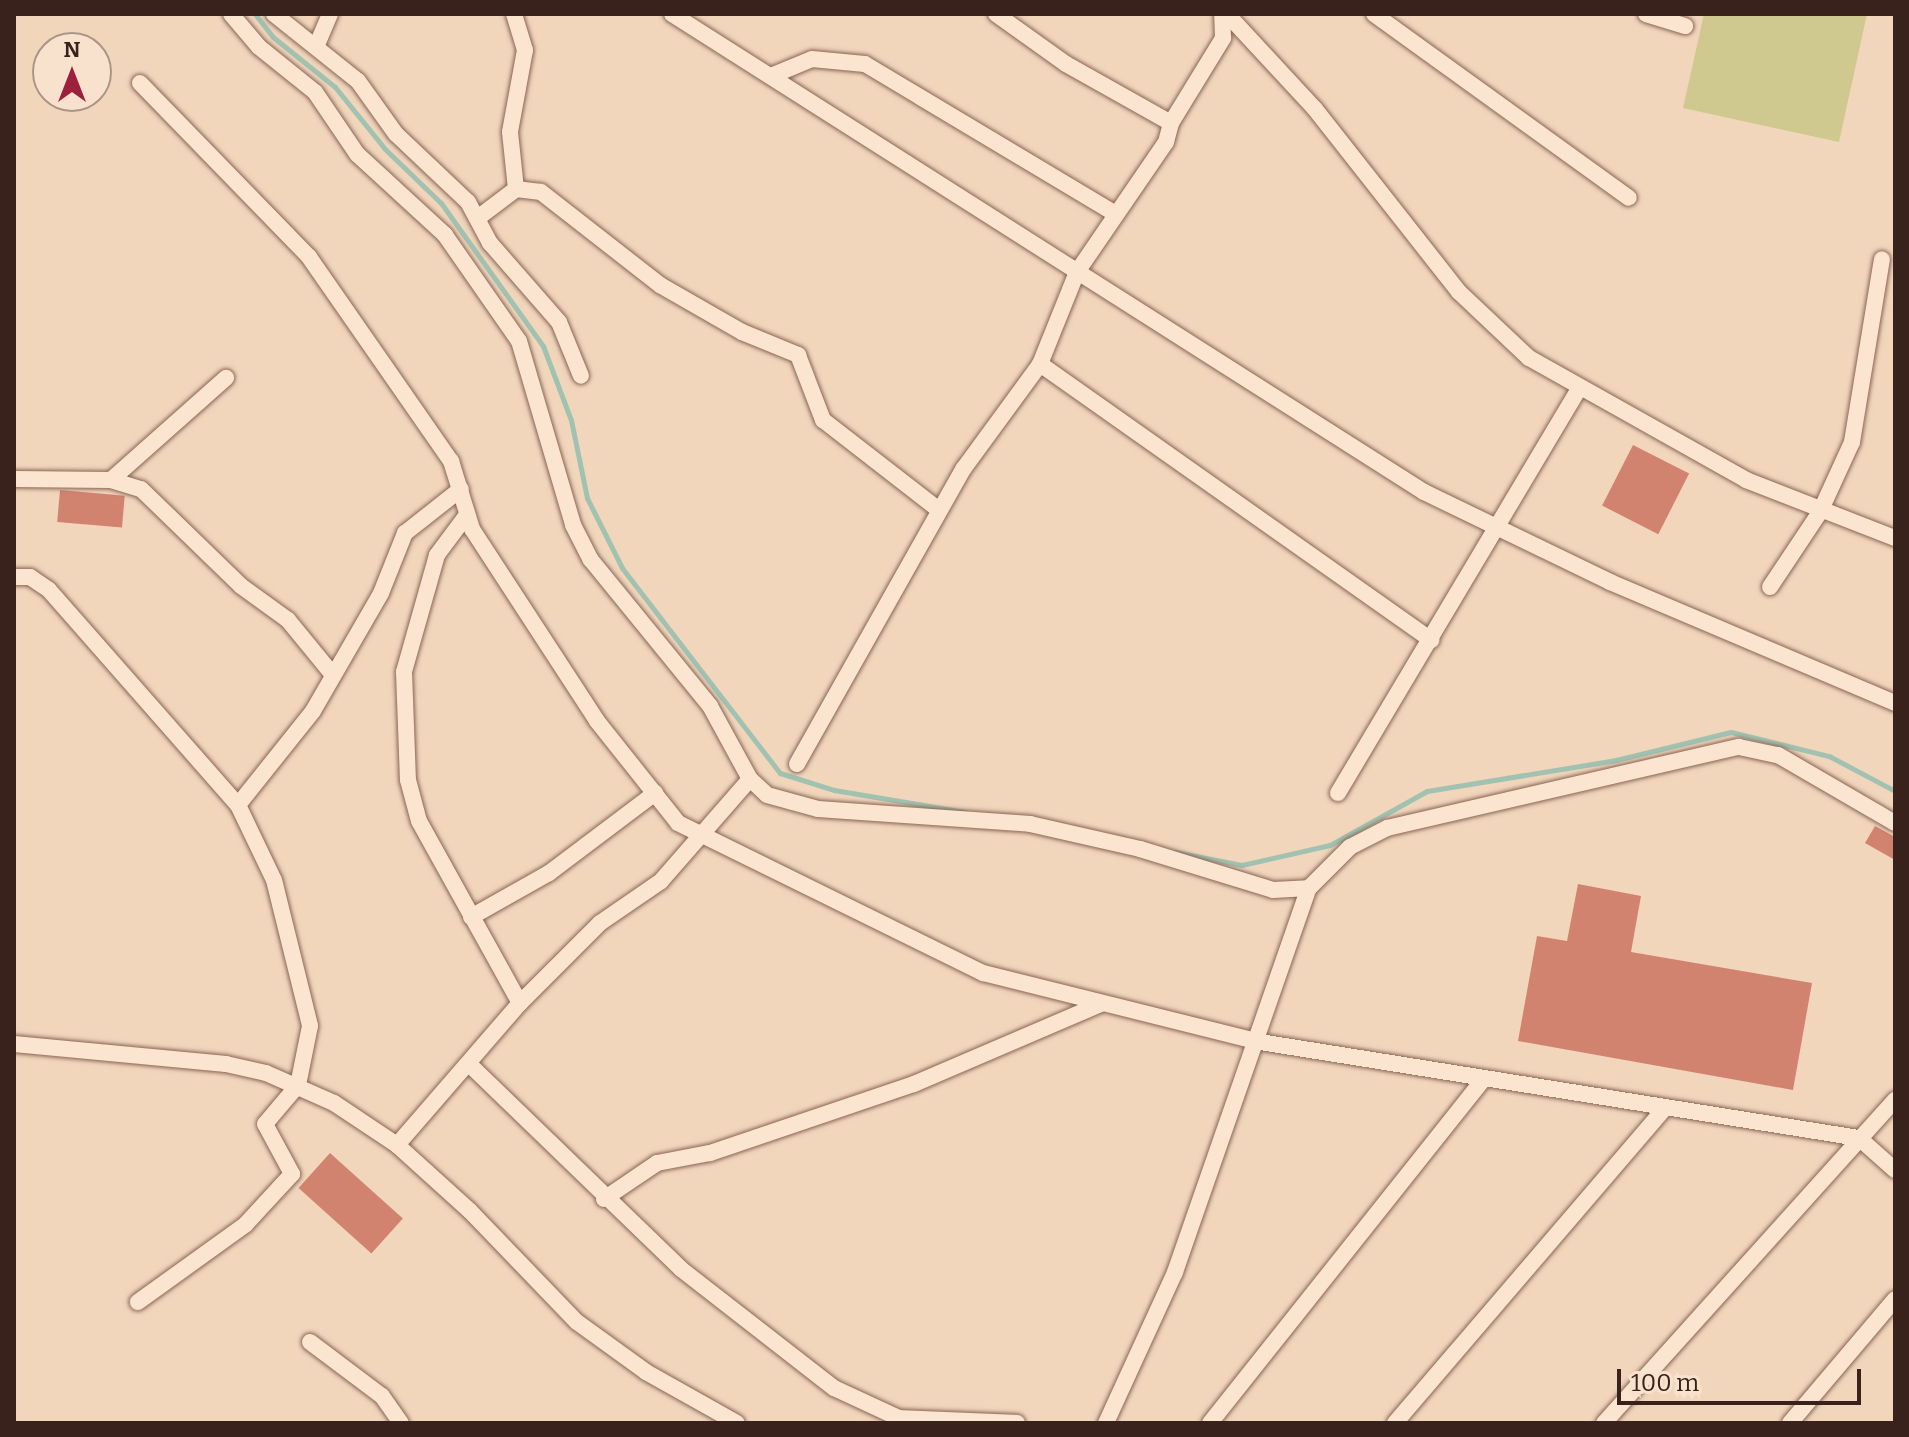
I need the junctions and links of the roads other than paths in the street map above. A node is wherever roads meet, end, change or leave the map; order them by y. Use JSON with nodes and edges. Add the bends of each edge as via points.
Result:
{"nodes":[{"id":1,"x":231,"y":14,"type":"edge"},
{"id":2,"x":274,"y":14,"type":"edge"},
{"id":3,"x":330,"y":14,"type":"edge"},
{"id":4,"x":514,"y":14,"type":"edge"},
{"id":5,"x":672,"y":14,"type":"edge"},
{"id":6,"x":996,"y":14,"type":"edge"},
{"id":7,"x":1225,"y":14,"type":"edge"},
{"id":8,"x":1374,"y":14,"type":"edge"},
{"id":9,"x":1646,"y":14,"type":"edge"},
{"id":10,"x":1685,"y":26,"type":"dead end"},
{"id":11,"x":316,"y":47,"type":"junction"},
{"id":12,"x":771,"y":76,"type":"junction"},
{"id":13,"x":140,"y":83,"type":"dead end"},
{"id":14,"x":1171,"y":123,"type":"junction"},
{"id":15,"x":516,"y":189,"type":"junction"},
{"id":16,"x":1629,"y":198,"type":"dead end"},
{"id":17,"x":1114,"y":213,"type":"junction"},
{"id":18,"x":479,"y":217,"type":"junction"},
{"id":19,"x":1882,"y":259,"type":"dead end"},
{"id":20,"x":1077,"y":272,"type":"junction"},
{"id":21,"x":1040,"y":364,"type":"junction"},
{"id":22,"x":581,"y":376,"type":"dead end"},
{"id":23,"x":226,"y":378,"type":"dead end"},
{"id":24,"x":1578,"y":390,"type":"junction"},
{"id":25,"x":14,"y":479,"type":"edge"},
{"id":26,"x":111,"y":480,"type":"junction"},
{"id":27,"x":461,"y":489,"type":"junction"},
{"id":28,"x":939,"y":510,"type":"junction"},
{"id":29,"x":1820,"y":512,"type":"junction"},
{"id":30,"x":466,"y":516,"type":"junction"},
{"id":31,"x":1499,"y":530,"type":"junction"},
{"id":32,"x":1895,"y":538,"type":"edge"},
{"id":33,"x":14,"y":577,"type":"edge"},
{"id":34,"x":1770,"y":587,"type":"dead end"},
{"id":35,"x":1431,"y":640,"type":"junction"},
{"id":36,"x":333,"y":675,"type":"junction"},
{"id":37,"x":1895,"y":703,"type":"edge"},
{"id":38,"x":797,"y":764,"type":"dead end"},
{"id":39,"x":750,"y":779,"type":"junction"},
{"id":40,"x":655,"y":793,"type":"junction"},
{"id":41,"x":1338,"y":793,"type":"dead end"},
{"id":42,"x":238,"y":805,"type":"junction"},
{"id":43,"x":1895,"y":823,"type":"edge"},
{"id":44,"x":704,"y":831,"type":"junction"},
{"id":45,"x":1309,"y":888,"type":"junction"},
{"id":46,"x":471,"y":917,"type":"junction"},
{"id":47,"x":520,"y":1003,"type":"junction"},
{"id":48,"x":1101,"y":1004,"type":"junction"},
{"id":49,"x":1260,"y":1042,"type":"junction"},
{"id":50,"x":14,"y":1044,"type":"edge"},
{"id":51,"x":469,"y":1064,"type":"junction"},
{"id":52,"x":1482,"y":1081,"type":"junction"},
{"id":53,"x":298,"y":1085,"type":"junction"},
{"id":54,"x":1895,"y":1100,"type":"edge"},
{"id":55,"x":1665,"y":1108,"type":"junction"},
{"id":56,"x":1859,"y":1138,"type":"junction"},
{"id":57,"x":397,"y":1145,"type":"junction"},
{"id":58,"x":1895,"y":1170,"type":"edge"},
{"id":59,"x":604,"y":1199,"type":"junction"},
{"id":60,"x":1895,"y":1299,"type":"edge"},
{"id":61,"x":138,"y":1302,"type":"dead end"},
{"id":62,"x":310,"y":1342,"type":"dead end"},
{"id":63,"x":401,"y":1423,"type":"edge"},
{"id":64,"x":737,"y":1423,"type":"edge"},
{"id":65,"x":1017,"y":1423,"type":"edge"},
{"id":66,"x":1106,"y":1423,"type":"edge"},
{"id":67,"x":1210,"y":1423,"type":"edge"},
{"id":68,"x":1395,"y":1423,"type":"edge"},
{"id":69,"x":1604,"y":1423,"type":"edge"},
{"id":70,"x":1790,"y":1423,"type":"edge"}],
"edges":[{"from":1,"to":39,"type":"street","via":[[259,47],[326,104],[357,154],[445,235],[519,341],[573,525],[591,560],[710,706]]},
{"from":2,"to":11,"type":"street"},
{"from":3,"to":11,"type":"street"},
{"from":4,"to":15,"type":"street","via":[[525,50],[510,132]]},
{"from":5,"to":12,"type":"street"},
{"from":6,"to":14,"type":"street","via":[[1066,64]]},
{"from":7,"to":14,"type":"street","via":[[1223,38]]},
{"from":7,"to":24,"type":"street","via":[[1315,109],[1459,292],[1529,358]]},
{"from":8,"to":16,"type":"street"},
{"from":9,"to":10,"type":"street"},
{"from":11,"to":18,"type":"street","via":[[358,81],[396,134]]},
{"from":12,"to":17,"type":"street","via":[[821,58],[865,64]]},
{"from":12,"to":20,"type":"street"},
{"from":13,"to":27,"type":"street","via":[[309,257],[446,452]]},
{"from":14,"to":17,"type":"street","via":[[1166,142]]},
{"from":15,"to":18,"type":"street"},
{"from":15,"to":28,"type":"street","via":[[541,192],[660,285],[804,359],[823,420]]},
{"from":17,"to":20,"type":"street"},
{"from":18,"to":22,"type":"street","via":[[490,243],[559,322]]},
{"from":19,"to":29,"type":"street","via":[[1859,419]]},
{"from":20,"to":21,"type":"street"},
{"from":20,"to":31,"type":"street","via":[[1424,492]]},
{"from":21,"to":28,"type":"street"},
{"from":21,"to":35,"type":"street"},
{"from":23,"to":26,"type":"street"},
{"from":24,"to":29,"type":"street","via":[[1746,480]]},
{"from":24,"to":31,"type":"street"},
{"from":25,"to":26,"type":"street"},
{"from":26,"to":36,"type":"street","via":[[141,489],[241,586],[288,620]]},
{"from":27,"to":30,"type":"street"},
{"from":27,"to":36,"type":"street","via":[[405,533],[381,593]]},
{"from":28,"to":38,"type":"street"},
{"from":29,"to":32,"type":"street"},
{"from":29,"to":34,"type":"street"},
{"from":30,"to":40,"type":"street","via":[[597,721]]},
{"from":30,"to":46,"type":"street","via":[[437,555],[404,672],[402,720],[419,821]]},
{"from":31,"to":35,"type":"street"},
{"from":31,"to":37,"type":"street"},
{"from":33,"to":42,"type":"street","via":[[30,577],[49,590]]},
{"from":35,"to":41,"type":"street","via":[[1403,676]]},
{"from":36,"to":42,"type":"street","via":[[289,748]]},
{"from":39,"to":44,"type":"street"},
{"from":39,"to":45,"type":"street","via":[[767,795],[818,809],[1030,824],[1140,849],[1273,890]]},
{"from":40,"to":44,"type":"street","via":[[678,823]]},
{"from":40,"to":46,"type":"street","via":[[549,873]]},
{"from":42,"to":53,"type":"street","via":[[274,880],[304,995],[310,1026]]},
{"from":43,"to":45,"type":"street","via":[[1778,755],[1739,747],[1387,828],[1350,847]]},
{"from":44,"to":47,"type":"street","via":[[661,881],[600,923]]},
{"from":44,"to":48,"type":"street","via":[[971,967]]},
{"from":45,"to":49,"type":"street"},
{"from":46,"to":47,"type":"street"},
{"from":47,"to":51,"type":"street"},
{"from":48,"to":49,"type":"street"},
{"from":48,"to":59,"type":"street","via":[[914,1084],[710,1153],[657,1163]]},
{"from":49,"to":52,"type":"street"},
{"from":49,"to":66,"type":"street","via":[[1175,1272]]},
{"from":50,"to":53,"type":"street","via":[[226,1064]]},
{"from":51,"to":57,"type":"street"},
{"from":51,"to":59,"type":"street"},
{"from":52,"to":55,"type":"street"},
{"from":52,"to":67,"type":"street"},
{"from":53,"to":57,"type":"street"},
{"from":53,"to":61,"type":"street","via":[[265,1124],[292,1174],[245,1225]]},
{"from":54,"to":56,"type":"street"},
{"from":55,"to":56,"type":"street"},
{"from":55,"to":68,"type":"street"},
{"from":56,"to":58,"type":"street"},
{"from":56,"to":69,"type":"street"},
{"from":57,"to":64,"type":"street","via":[[577,1322],[646,1372]]},
{"from":59,"to":65,"type":"street","via":[[746,1324],[857,1404],[899,1418]]},
{"from":60,"to":70,"type":"street"},
{"from":62,"to":63,"type":"street","via":[[382,1396]]}]}
